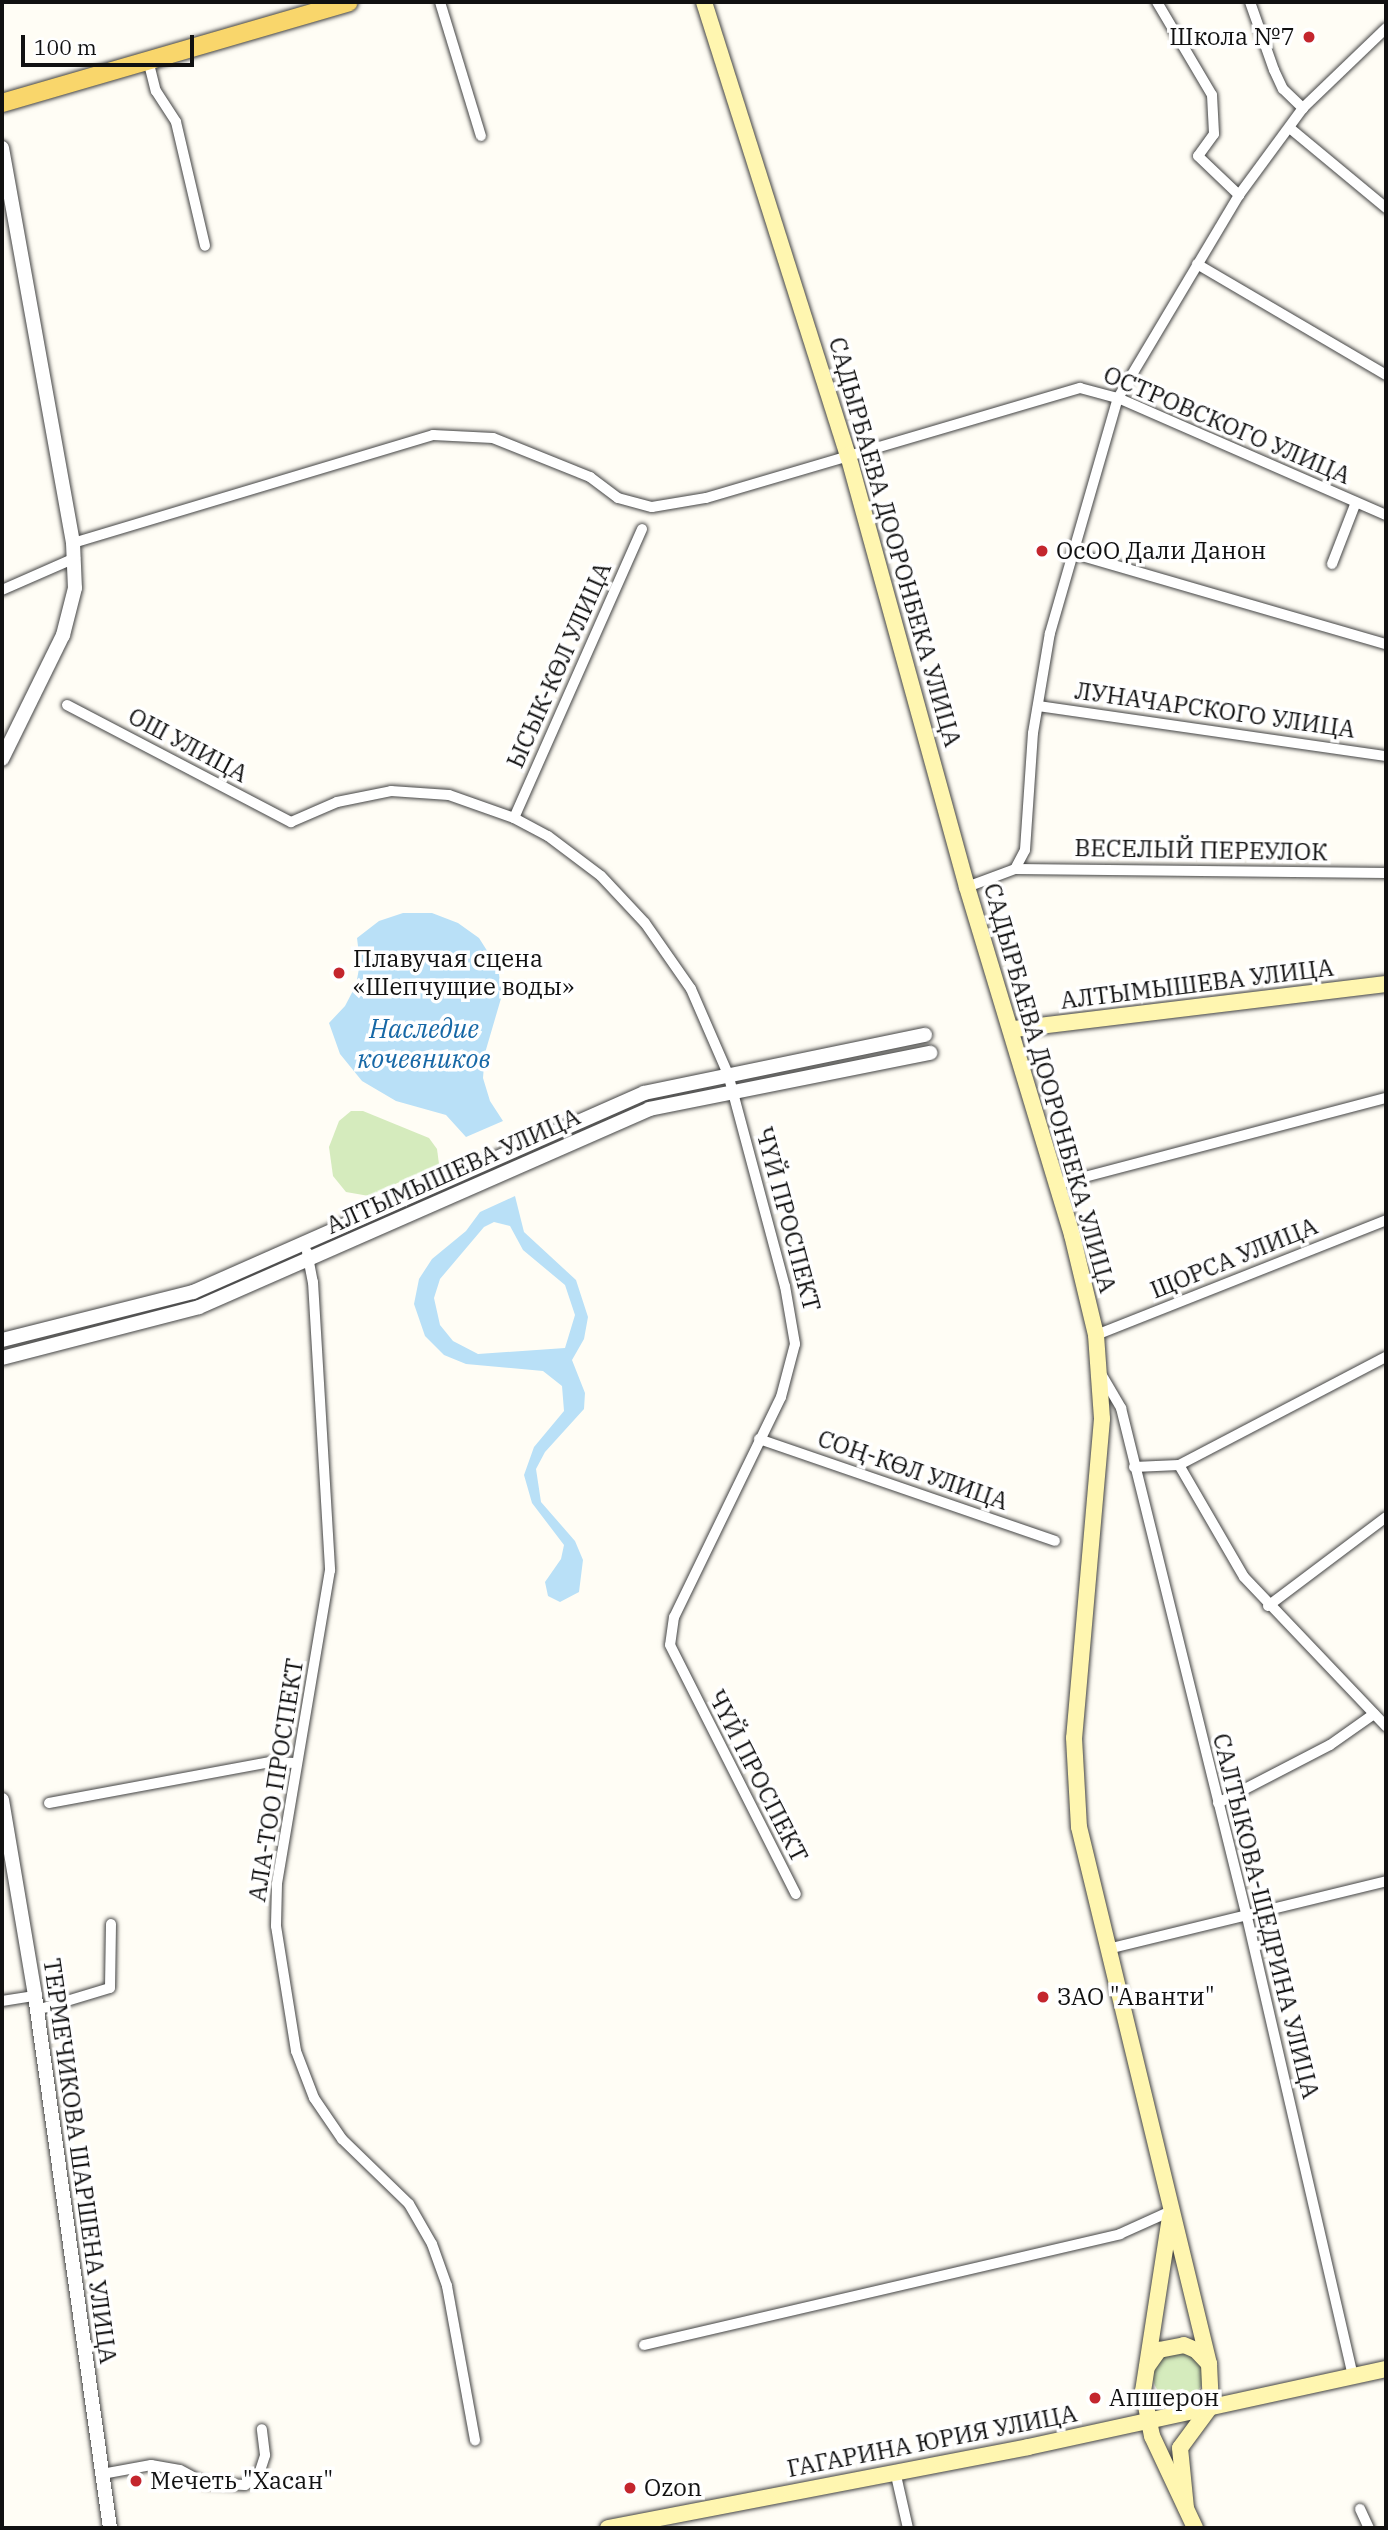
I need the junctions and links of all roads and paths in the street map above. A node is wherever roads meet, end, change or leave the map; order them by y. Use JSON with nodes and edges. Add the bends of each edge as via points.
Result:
{"nodes":[{"id":1,"x":349,"y":2,"type":"edge"},
{"id":2,"x":440,"y":2,"type":"edge"},
{"id":3,"x":704,"y":2,"type":"edge"},
{"id":4,"x":1157,"y":2,"type":"edge"},
{"id":5,"x":1250,"y":2,"type":"edge"},
{"id":6,"x":1386,"y":28,"type":"edge"},
{"id":7,"x":148,"y":60,"type":"junction"},
{"id":8,"x":2,"y":103,"type":"edge"},
{"id":9,"x":1303,"y":108,"type":"junction"},
{"id":10,"x":1291,"y":129,"type":"junction"},
{"id":11,"x":481,"y":136,"type":"dead end"},
{"id":12,"x":2,"y":148,"type":"edge"},
{"id":13,"x":1239,"y":195,"type":"junction"},
{"id":14,"x":1386,"y":208,"type":"edge"},
{"id":15,"x":205,"y":246,"type":"dead end"},
{"id":16,"x":1197,"y":264,"type":"junction"},
{"id":17,"x":1386,"y":375,"type":"edge"},
{"id":18,"x":1118,"y":398,"type":"junction"},
{"id":19,"x":848,"y":455,"type":"junction"},
{"id":20,"x":1356,"y":502,"type":"junction"},
{"id":21,"x":1386,"y":515,"type":"edge"},
{"id":22,"x":642,"y":529,"type":"dead end"},
{"id":23,"x":73,"y":543,"type":"junction"},
{"id":24,"x":1072,"y":553,"type":"junction"},
{"id":25,"x":75,"y":558,"type":"junction"},
{"id":26,"x":1332,"y":564,"type":"dead end"},
{"id":27,"x":2,"y":590,"type":"edge"},
{"id":28,"x":1386,"y":644,"type":"edge"},
{"id":29,"x":67,"y":705,"type":"dead end"},
{"id":30,"x":1038,"y":706,"type":"junction"},
{"id":31,"x":1386,"y":756,"type":"edge"},
{"id":32,"x":2,"y":759,"type":"edge"},
{"id":33,"x":514,"y":818,"type":"junction"},
{"id":34,"x":291,"y":822,"type":"joint"},
{"id":35,"x":1015,"y":869,"type":"junction"},
{"id":36,"x":1386,"y":873,"type":"edge"},
{"id":37,"x":967,"y":887,"type":"junction"},
{"id":38,"x":1386,"y":984,"type":"edge"},
{"id":39,"x":1014,"y":1029,"type":"junction"},
{"id":40,"x":925,"y":1035,"type":"dead end"},
{"id":41,"x":930,"y":1053,"type":"dead end"},
{"id":42,"x":728,"y":1074,"type":"junction"},
{"id":43,"x":732,"y":1091,"type":"junction"},
{"id":44,"x":1386,"y":1098,"type":"edge"},
{"id":45,"x":1058,"y":1184,"type":"junction"},
{"id":46,"x":1386,"y":1220,"type":"edge"},
{"id":47,"x":303,"y":1243,"type":"junction"},
{"id":48,"x":310,"y":1260,"type":"junction"},
{"id":49,"x":1096,"y":1335,"type":"junction"},
{"id":50,"x":2,"y":1340,"type":"edge"},
{"id":51,"x":1386,"y":1357,"type":"edge"},
{"id":52,"x":2,"y":1358,"type":"edge"},
{"id":53,"x":1100,"y":1371,"type":"junction"},
{"id":54,"x":759,"y":1439,"type":"junction"},
{"id":55,"x":1180,"y":1465,"type":"junction"},
{"id":56,"x":1134,"y":1467,"type":"junction"},
{"id":57,"x":1386,"y":1517,"type":"edge"},
{"id":58,"x":1055,"y":1541,"type":"dead end"},
{"id":59,"x":1268,"y":1606,"type":"junction"},
{"id":60,"x":1381,"y":1718,"type":"edge"},
{"id":61,"x":296,"y":1763,"type":"junction"},
{"id":62,"x":2,"y":1800,"type":"edge"},
{"id":63,"x":49,"y":1803,"type":"dead end"},
{"id":64,"x":1218,"y":1804,"type":"junction"},
{"id":65,"x":1386,"y":1881,"type":"edge"},
{"id":66,"x":796,"y":1894,"type":"dead end"},
{"id":67,"x":1247,"y":1917,"type":"junction"},
{"id":68,"x":111,"y":1924,"type":"dead end"},
{"id":69,"x":1108,"y":1949,"type":"junction"},
{"id":70,"x":2,"y":2001,"type":"edge"},
{"id":71,"x":36,"y":2003,"type":"junction"},
{"id":72,"x":1171,"y":2211,"type":"junction"},
{"id":73,"x":644,"y":2345,"type":"dead end"},
{"id":74,"x":1209,"y":2364,"type":"junction"},
{"id":75,"x":1386,"y":2369,"type":"edge"},
{"id":76,"x":1143,"y":2375,"type":"junction"},
{"id":77,"x":1353,"y":2376,"type":"junction"},
{"id":78,"x":1211,"y":2406,"type":"junction"},
{"id":79,"x":1152,"y":2420,"type":"junction"},
{"id":80,"x":262,"y":2429,"type":"dead end"},
{"id":81,"x":475,"y":2440,"type":"dead end"},
{"id":82,"x":895,"y":2472,"type":"junction"},
{"id":83,"x":102,"y":2474,"type":"junction"},
{"id":84,"x":1186,"y":2508,"type":"junction"},
{"id":85,"x":1360,"y":2509,"type":"dead end"},
{"id":86,"x":110,"y":2528,"type":"edge"},
{"id":87,"x":608,"y":2528,"type":"edge"},
{"id":88,"x":908,"y":2528,"type":"edge"},
{"id":89,"x":1195,"y":2528,"type":"edge"},
{"id":90,"x":1369,"y":2528,"type":"edge"}],
"edges":[{"from":1,"to":7,"type":"main road"},
{"from":2,"to":11,"type":"street"},
{"from":3,"to":19,"type":"main road","name":"САДЫРБАЕВА ДООРОНБЕКА УЛИЦА"},
{"from":4,"to":13,"type":"street","via":[[1212,95],[1214,134],[1198,156]]},
{"from":5,"to":9,"type":"street","via":[[1283,89]]},
{"from":6,"to":9,"type":"street"},
{"from":7,"to":8,"type":"main road"},
{"from":7,"to":15,"type":"street","via":[[156,91],[176,122]]},
{"from":9,"to":10,"type":"street"},
{"from":10,"to":13,"type":"street"},
{"from":10,"to":14,"type":"street"},
{"from":12,"to":23,"type":"street"},
{"from":13,"to":16,"type":"street"},
{"from":16,"to":17,"type":"street"},
{"from":16,"to":18,"type":"street"},
{"from":18,"to":19,"type":"street","name":"ОСТРОВСКОГО УЛИЦА","via":[[1095,390],[1061,391]]},
{"from":18,"to":20,"type":"street","name":"ОСТРОВСКОГО УЛИЦА"},
{"from":18,"to":24,"type":"street"},
{"from":19,"to":23,"type":"street","name":"ОСТРОВСКОГО УЛИЦА","via":[[706,498],[652,507],[618,498],[590,477],[493,438],[433,435]]},
{"from":19,"to":37,"type":"main road","name":"САДЫРБАЕВА ДООРОНБЕКА УЛИЦА"},
{"from":20,"to":21,"type":"street","name":"ОСТРОВСКОГО УЛИЦА"},
{"from":20,"to":26,"type":"street"},
{"from":22,"to":33,"type":"street","name":"ЫСЫК-КӨЛ УЛИЦА"},
{"from":23,"to":25,"type":"street"},
{"from":24,"to":28,"type":"street"},
{"from":24,"to":30,"type":"street","via":[[1050,633]]},
{"from":25,"to":27,"type":"street"},
{"from":25,"to":32,"type":"street","via":[[75,588],[63,635]]},
{"from":29,"to":34,"type":"street","name":"ОШ УЛИЦА"},
{"from":30,"to":31,"type":"street","name":"ЛУНАЧАРСКОГО УЛИЦА"},
{"from":30,"to":35,"type":"street","via":[[1026,850]]},
{"from":33,"to":34,"type":"street","name":"ЧҮЙ ПРОСПЕКТ","via":[[449,795],[391,791],[337,802]]},
{"from":33,"to":42,"type":"street","name":"ЧҮЙ ПРОСПЕКТ","via":[[576,856],[645,923],[705,1014]]},
{"from":35,"to":36,"type":"street","name":"ВЕСЕЛЫЙ ПЕРЕУЛОК"},
{"from":35,"to":37,"type":"street"},
{"from":37,"to":39,"type":"main road","name":"САДЫРБАЕВА ДООРОНБЕКА УЛИЦА"},
{"from":38,"to":39,"type":"main road","name":"АЛТЫМЫШЕВА УЛИЦА"},
{"from":39,"to":45,"type":"main road","name":"САДЫРБАЕВА ДООРОНБЕКА УЛИЦА"},
{"from":40,"to":42,"type":"street","name":"АЛТЫМЫШЕВА УЛИЦА"},
{"from":41,"to":43,"type":"street","name":"АЛТЫМЫШЕВА УЛИЦА"},
{"from":42,"to":43,"type":"street","name":"ЧҮЙ ПРОСПЕКТ"},
{"from":42,"to":47,"type":"street","name":"АЛТЫМЫШЕВА УЛИЦА","via":[[644,1093]]},
{"from":43,"to":48,"type":"street","name":"АЛТЫМЫШЕВА УЛИЦА","via":[[639,1113]]},
{"from":43,"to":54,"type":"street","name":"ЧҮЙ ПРОСПЕКТ","via":[[794,1327],[788,1380]]},
{"from":44,"to":45,"type":"street"},
{"from":45,"to":49,"type":"main road","name":"САДЫРБАЕВА ДООРОНБЕКА УЛИЦА"},
{"from":46,"to":49,"type":"street","name":"ЩОРСА УЛИЦА"},
{"from":47,"to":48,"type":"street","name":"АЛА-ТОО ПРОСПЕКТ"},
{"from":47,"to":50,"type":"street","name":"АЛТЫМЫШЕВА УЛИЦА","via":[[193,1292]]},
{"from":48,"to":52,"type":"street","name":"АЛТЫМЫШЕВА УЛИЦА","via":[[199,1307]]},
{"from":48,"to":61,"type":"street","name":"АЛА-ТОО ПРОСПЕКТ","via":[[331,1546],[326,1604]]},
{"from":49,"to":53,"type":"main road","name":"САДЫРБАЕВА ДООРОНБЕКА УЛИЦА"},
{"from":51,"to":55,"type":"street"},
{"from":53,"to":56,"type":"street","name":"САЛТЫКОВА-ЩЕДРИНА УЛИЦА","via":[[1121,1408]]},
{"from":53,"to":69,"type":"main road","name":"САДЫРБАЕВА ДООРОНБЕКА УЛИЦА","via":[[1098,1491],[1080,1634],[1074,1738],[1079,1827]]},
{"from":54,"to":58,"type":"street","name":"СОҢ-КӨЛ УЛИЦА"},
{"from":54,"to":66,"type":"street","name":"ЧҮЙ ПРОСПЕКТ","via":[[674,1617],[670,1645]]},
{"from":55,"to":56,"type":"street"},
{"from":55,"to":59,"type":"street","via":[[1212,1527]]},
{"from":56,"to":64,"type":"street","name":"САЛТЫКОВА-ЩЕДРИНА УЛИЦА"},
{"from":57,"to":59,"type":"street"},
{"from":59,"to":60,"type":"street"},
{"from":60,"to":64,"type":"street"},
{"from":61,"to":63,"type":"street","via":[[270,1762]]},
{"from":61,"to":81,"type":"street","name":"АЛА-ТОО ПРОСПЕКТ","via":[[276,1908],[296,2051],[328,2121],[395,2186],[432,2244],[447,2286]]},
{"from":62,"to":71,"type":"street","name":"ТЕРМЕЧИКОВА ШАРШЕНА УЛИЦА"},
{"from":64,"to":67,"type":"street","name":"САЛТЫКОВА-ЩЕДРИНА УЛИЦА"},
{"from":65,"to":67,"type":"street"},
{"from":67,"to":69,"type":"street"},
{"from":67,"to":77,"type":"street","name":"САЛТЫКОВА-ЩЕДРИНА УЛИЦА"},
{"from":68,"to":71,"type":"street","via":[[110,1988]]},
{"from":69,"to":72,"type":"main road","name":"САДЫРБАЕВА ДООРОНБЕКА УЛИЦА"},
{"from":70,"to":71,"type":"street"},
{"from":71,"to":83,"type":"street","name":"ТЕРМЕЧИКОВА ШАРШЕНА УЛИЦА"},
{"from":72,"to":73,"type":"street","via":[[1107,2237]]},
{"from":72,"to":74,"type":"main road","name":"САДЫРБАЕВА ДООРОНБЕКА УЛИЦА"},
{"from":72,"to":76,"type":"main road","name":"САДЫРБАЕВА ДООРОНБЕКА УЛИЦА"},
{"from":74,"to":76,"type":"main road","via":[[1196,2350],[1172,2346],[1159,2350]]},
{"from":74,"to":78,"type":"main road","name":"САДЫРБАЕВА ДООРОНБЕКА УЛИЦА"},
{"from":75,"to":77,"type":"main road","name":"ГАГАРИНА ЮРИЯ УЛИЦА"},
{"from":76,"to":79,"type":"main road","name":"САДЫРБАЕВА ДООРОНБЕКА УЛИЦА"},
{"from":77,"to":78,"type":"main road","name":"ГАГАРИНА ЮРИЯ УЛИЦА"},
{"from":78,"to":79,"type":"main road","name":"ГАГАРИНА ЮРИЯ УЛИЦА"},
{"from":78,"to":84,"type":"main road","via":[[1180,2448]]},
{"from":79,"to":82,"type":"main road","name":"ГАГАРИНА ЮРИЯ УЛИЦА"},
{"from":79,"to":84,"type":"main road","name":"САДЫРБАЕВА ДООРОНБЕКА УЛИЦА","via":[[1152,2436]]},
{"from":80,"to":83,"type":"street","via":[[265,2455],[259,2474],[245,2485],[204,2483],[180,2470],[151,2465]]},
{"from":82,"to":87,"type":"main road","name":"ГАГАРИНА ЮРИЯ УЛИЦА"},
{"from":82,"to":88,"type":"street"},
{"from":83,"to":86,"type":"street","name":"ТЕРМЕЧИКОВА ШАРШЕНА УЛИЦА"},
{"from":84,"to":89,"type":"main road","name":"САДЫРБАЕВА ДООРОНБЕКА УЛИЦА"},
{"from":85,"to":90,"type":"street"}]}
